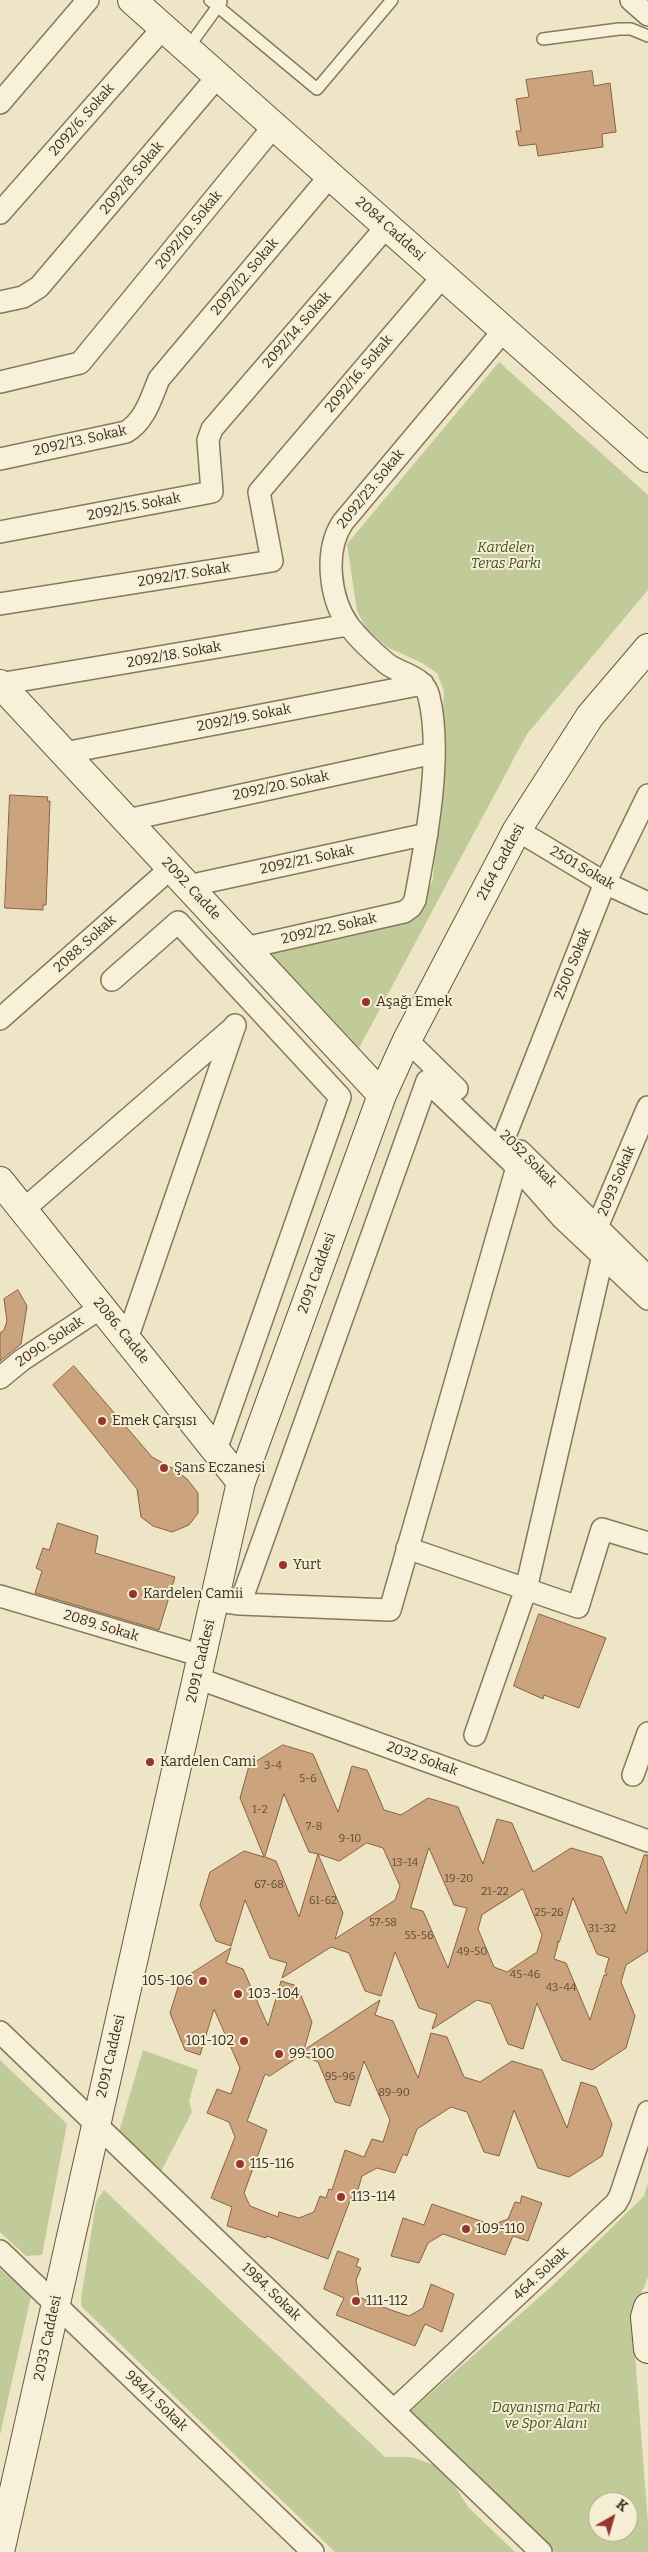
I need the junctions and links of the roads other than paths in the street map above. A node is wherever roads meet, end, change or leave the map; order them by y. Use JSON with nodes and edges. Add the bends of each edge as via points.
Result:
{"nodes":[{"id":1,"x":88,"y":0,"type":"edge"},
{"id":2,"x":132,"y":0,"type":"edge"},
{"id":3,"x":392,"y":0,"type":"edge"},
{"id":4,"x":631,"y":0,"type":"edge"},
{"id":5,"x":217,"y":2,"type":"edge"},
{"id":6,"x":648,"y":15,"type":"edge"},
{"id":7,"x":163,"y":28,"type":"junction"},
{"id":8,"x":648,"y":36,"type":"edge"},
{"id":9,"x":543,"y":39,"type":"dead end"},
{"id":10,"x":187,"y":49,"type":"junction"},
{"id":11,"x":218,"y":76,"type":"junction"},
{"id":12,"x":0,"y":103,"type":"edge"},
{"id":13,"x":274,"y":126,"type":"junction"},
{"id":14,"x":330,"y":176,"type":"junction"},
{"id":15,"x":0,"y":213,"type":"edge"},
{"id":16,"x":387,"y":226,"type":"junction"},
{"id":17,"x":443,"y":276,"type":"junction"},
{"id":18,"x":0,"y":302,"type":"edge"},
{"id":19,"x":504,"y":330,"type":"junction"},
{"id":20,"x":159,"y":378,"type":"joint"},
{"id":21,"x":0,"y":382,"type":"edge"},
{"id":22,"x":209,"y":435,"type":"joint"},
{"id":23,"x":648,"y":458,"type":"edge"},
{"id":24,"x":0,"y":459,"type":"edge"},
{"id":25,"x":276,"y":472,"type":"joint"},
{"id":26,"x":0,"y":532,"type":"edge"},
{"id":27,"x":0,"y":604,"type":"edge"},
{"id":28,"x":348,"y":625,"type":"junction"},
{"id":29,"x":648,"y":648,"type":"edge"},
{"id":30,"x":0,"y":684,"type":"edge"},
{"id":31,"x":423,"y":684,"type":"junction"},
{"id":32,"x":434,"y":752,"type":"junction"},
{"id":33,"x":64,"y":753,"type":"junction"},
{"id":34,"x":648,"y":795,"type":"edge"},
{"id":35,"x":127,"y":820,"type":"junction"},
{"id":36,"x":518,"y":830,"type":"junction"},
{"id":37,"x":427,"y":834,"type":"junction"},
{"id":38,"x":179,"y":877,"type":"junction"},
{"id":39,"x":605,"y":883,"type":"junction"},
{"id":40,"x":648,"y":903,"type":"edge"},
{"id":41,"x":245,"y":948,"type":"junction"},
{"id":42,"x":112,"y":980,"type":"dead end"},
{"id":43,"x":258,"y":1006,"type":"junction"},
{"id":44,"x":0,"y":1019,"type":"edge"},
{"id":45,"x":235,"y":1025,"type":"junction"},
{"id":46,"x":407,"y":1040,"type":"junction"},
{"id":47,"x":382,"y":1095,"type":"junction"},
{"id":48,"x":648,"y":1107,"type":"edge"},
{"id":49,"x":504,"y":1136,"type":"junction"},
{"id":50,"x":642,"y":1140,"type":"edge"},
{"id":51,"x":516,"y":1166,"type":"junction"},
{"id":52,"x":0,"y":1181,"type":"edge"},
{"id":53,"x":24,"y":1210,"type":"junction"},
{"id":54,"x":597,"y":1227,"type":"junction"},
{"id":55,"x":603,"y":1255,"type":"junction"},
{"id":56,"x":648,"y":1277,"type":"edge"},
{"id":57,"x":648,"y":1298,"type":"edge"},
{"id":58,"x":102,"y":1307,"type":"junction"},
{"id":59,"x":127,"y":1339,"type":"junction"},
{"id":60,"x":0,"y":1378,"type":"edge"},
{"id":61,"x":216,"y":1450,"type":"junction"},
{"id":62,"x":241,"y":1482,"type":"junction"},
{"id":63,"x":646,"y":1535,"type":"edge"},
{"id":64,"x":407,"y":1548,"type":"junction"},
{"id":65,"x":526,"y":1589,"type":"junction"},
{"id":66,"x":0,"y":1596,"type":"edge"},
{"id":67,"x":227,"y":1602,"type":"junction"},
{"id":68,"x":199,"y":1667,"type":"junction"},
{"id":69,"x":648,"y":1733,"type":"edge"},
{"id":70,"x":475,"y":1735,"type":"dead end"},
{"id":71,"x":634,"y":1775,"type":"dead end"},
{"id":72,"x":648,"y":1841,"type":"edge"},
{"id":73,"x":0,"y":2032,"type":"edge"},
{"id":74,"x":648,"y":2112,"type":"edge"},
{"id":75,"x":96,"y":2124,"type":"junction"},
{"id":76,"x":0,"y":2250,"type":"edge"},
{"id":77,"x":55,"y":2304,"type":"junction"},
{"id":78,"x":648,"y":2307,"type":"edge"},
{"id":79,"x":648,"y":2349,"type":"edge"},
{"id":80,"x":394,"y":2410,"type":"junction"},
{"id":81,"x":0,"y":2552,"type":"edge"},
{"id":82,"x":312,"y":2552,"type":"edge"},
{"id":83,"x":541,"y":2552,"type":"edge"}],
"edges":[{"from":1,"to":12,"type":"street"},
{"from":2,"to":7,"type":"street","name":"2084 Caddesi"},
{"from":3,"to":5,"type":"lane","via":[[317,89]]},
{"from":4,"to":6,"type":"street"},
{"from":5,"to":10,"type":"lane"},
{"from":7,"to":10,"type":"street","name":"2084 Caddesi"},
{"from":7,"to":15,"type":"street","name":"2092/6. Sokak"},
{"from":8,"to":9,"type":"lane","via":[[631,29],[619,29]]},
{"from":10,"to":11,"type":"street","name":"2084 Caddesi"},
{"from":11,"to":13,"type":"street","name":"2084 Caddesi"},
{"from":11,"to":18,"type":"street","name":"2092/8. Sokak","via":[[45,280],[28,295]]},
{"from":13,"to":14,"type":"street","name":"2084 Caddesi"},
{"from":13,"to":21,"type":"street","name":"2092/10. Sokak","via":[[83,360],[76,365]]},
{"from":14,"to":16,"type":"street","name":"2084 Caddesi"},
{"from":14,"to":20,"type":"street","name":"2092/12. Sokak"},
{"from":16,"to":17,"type":"street","name":"2084 Caddesi"},
{"from":16,"to":22,"type":"street","name":"2092/14. Sokak"},
{"from":17,"to":19,"type":"street","name":"2084 Caddesi"},
{"from":17,"to":25,"type":"street","name":"2092/16. Sokak"},
{"from":19,"to":23,"type":"street","name":"2084 Caddesi"},
{"from":19,"to":28,"type":"street","name":"2092/23. Sokak","via":[[336,532],[330,570],[336,597]]},
{"from":20,"to":24,"type":"street","name":"2092/13. Sokak","via":[[142,418],[126,432]]},
{"from":22,"to":26,"type":"street","name":"2092/15. Sokak","via":[[212,492]]},
{"from":25,"to":27,"type":"street","name":"2092/17. Sokak","via":[[259,492],[272,561]]},
{"from":28,"to":30,"type":"street","name":"2092/18. Sokak"},
{"from":28,"to":31,"type":"street","name":"2092/23. Sokak","via":[[388,665]]},
{"from":29,"to":36,"type":"street","name":"2164 Caddesi","via":[[590,716]]},
{"from":30,"to":33,"type":"street","name":"2092. Cadde"},
{"from":31,"to":32,"type":"street","via":[[430,698]]},
{"from":31,"to":33,"type":"street","name":"2092/19. Sokak"},
{"from":32,"to":35,"type":"street","name":"2092/20. Sokak"},
{"from":32,"to":37,"type":"street"},
{"from":33,"to":35,"type":"street","name":"2092. Cadde"},
{"from":34,"to":39,"type":"street","name":"2500 Sokak"},
{"from":35,"to":38,"type":"street","name":"2092. Cadde"},
{"from":36,"to":39,"type":"street","name":"2501 Sokak"},
{"from":36,"to":46,"type":"street","name":"2164 Caddesi"},
{"from":37,"to":38,"type":"street","name":"2092/21. Sokak"},
{"from":37,"to":41,"type":"street","name":"2092/22. Sokak","via":[[415,900],[404,912]]},
{"from":38,"to":41,"type":"street","name":"2092. Cadde"},
{"from":38,"to":44,"type":"street","name":"2088. Sokak"},
{"from":39,"to":40,"type":"street","name":"2501 Sokak"},
{"from":39,"to":49,"type":"street","name":"2500 Sokak"},
{"from":41,"to":47,"type":"street","name":"2092. Cadde"},
{"from":42,"to":43,"type":"street","via":[[178,922]]},
{"from":43,"to":45,"type":"street"},
{"from":43,"to":61,"type":"street","via":[[340,1097]]},
{"from":45,"to":53,"type":"street"},
{"from":45,"to":59,"type":"street"},
{"from":46,"to":47,"type":"street","name":"2164 Caddesi"},
{"from":46,"to":49,"type":"street","name":"2052 Sokak"},
{"from":47,"to":62,"type":"street","name":"2091 Caddesi"},
{"from":48,"to":50,"type":"street","name":"2093 Sokak"},
{"from":49,"to":54,"type":"street","name":"2052 Sokak"},
{"from":50,"to":54,"type":"street","name":"2093 Sokak"},
{"from":51,"to":55,"type":"street","via":[[562,1218]]},
{"from":51,"to":64,"type":"street"},
{"from":51,"to":67,"type":"street","via":[[428,1080]]},
{"from":52,"to":53,"type":"street","name":"2086. Cadde"},
{"from":53,"to":58,"type":"street","name":"2086. Cadde"},
{"from":54,"to":56,"type":"street","name":"2052 Sokak"},
{"from":55,"to":57,"type":"street"},
{"from":55,"to":65,"type":"street"},
{"from":58,"to":59,"type":"street","name":"2086. Cadde"},
{"from":58,"to":60,"type":"street","name":"2090. Sokak"},
{"from":59,"to":61,"type":"street","name":"2086. Cadde"},
{"from":61,"to":62,"type":"street","name":"2086. Cadde"},
{"from":62,"to":67,"type":"street","name":"2091 Caddesi"},
{"from":63,"to":65,"type":"street","via":[[602,1528],[578,1607]]},
{"from":64,"to":65,"type":"street"},
{"from":64,"to":67,"type":"street","via":[[390,1610]]},
{"from":65,"to":70,"type":"street"},
{"from":66,"to":68,"type":"street","name":"2089. Sokak"},
{"from":67,"to":68,"type":"street","name":"2091 Caddesi"},
{"from":68,"to":72,"type":"street","name":"2032 Sokak"},
{"from":68,"to":75,"type":"street","name":"2091 Caddesi"},
{"from":69,"to":71,"type":"street"},
{"from":73,"to":75,"type":"street","name":"1984. Sokak"},
{"from":74,"to":80,"type":"street","name":"464. Sokak","via":[[616,2203]]},
{"from":75,"to":77,"type":"street","name":"2033 Caddesi"},
{"from":75,"to":80,"type":"street","name":"1984. Sokak"},
{"from":76,"to":77,"type":"street","name":"984/1. Sokak"},
{"from":77,"to":81,"type":"street","name":"2033 Caddesi"},
{"from":77,"to":82,"type":"street","name":"984/1. Sokak"},
{"from":78,"to":79,"type":"street","via":[[645,2317]]},
{"from":80,"to":83,"type":"street","name":"1984. Sokak"}]}
